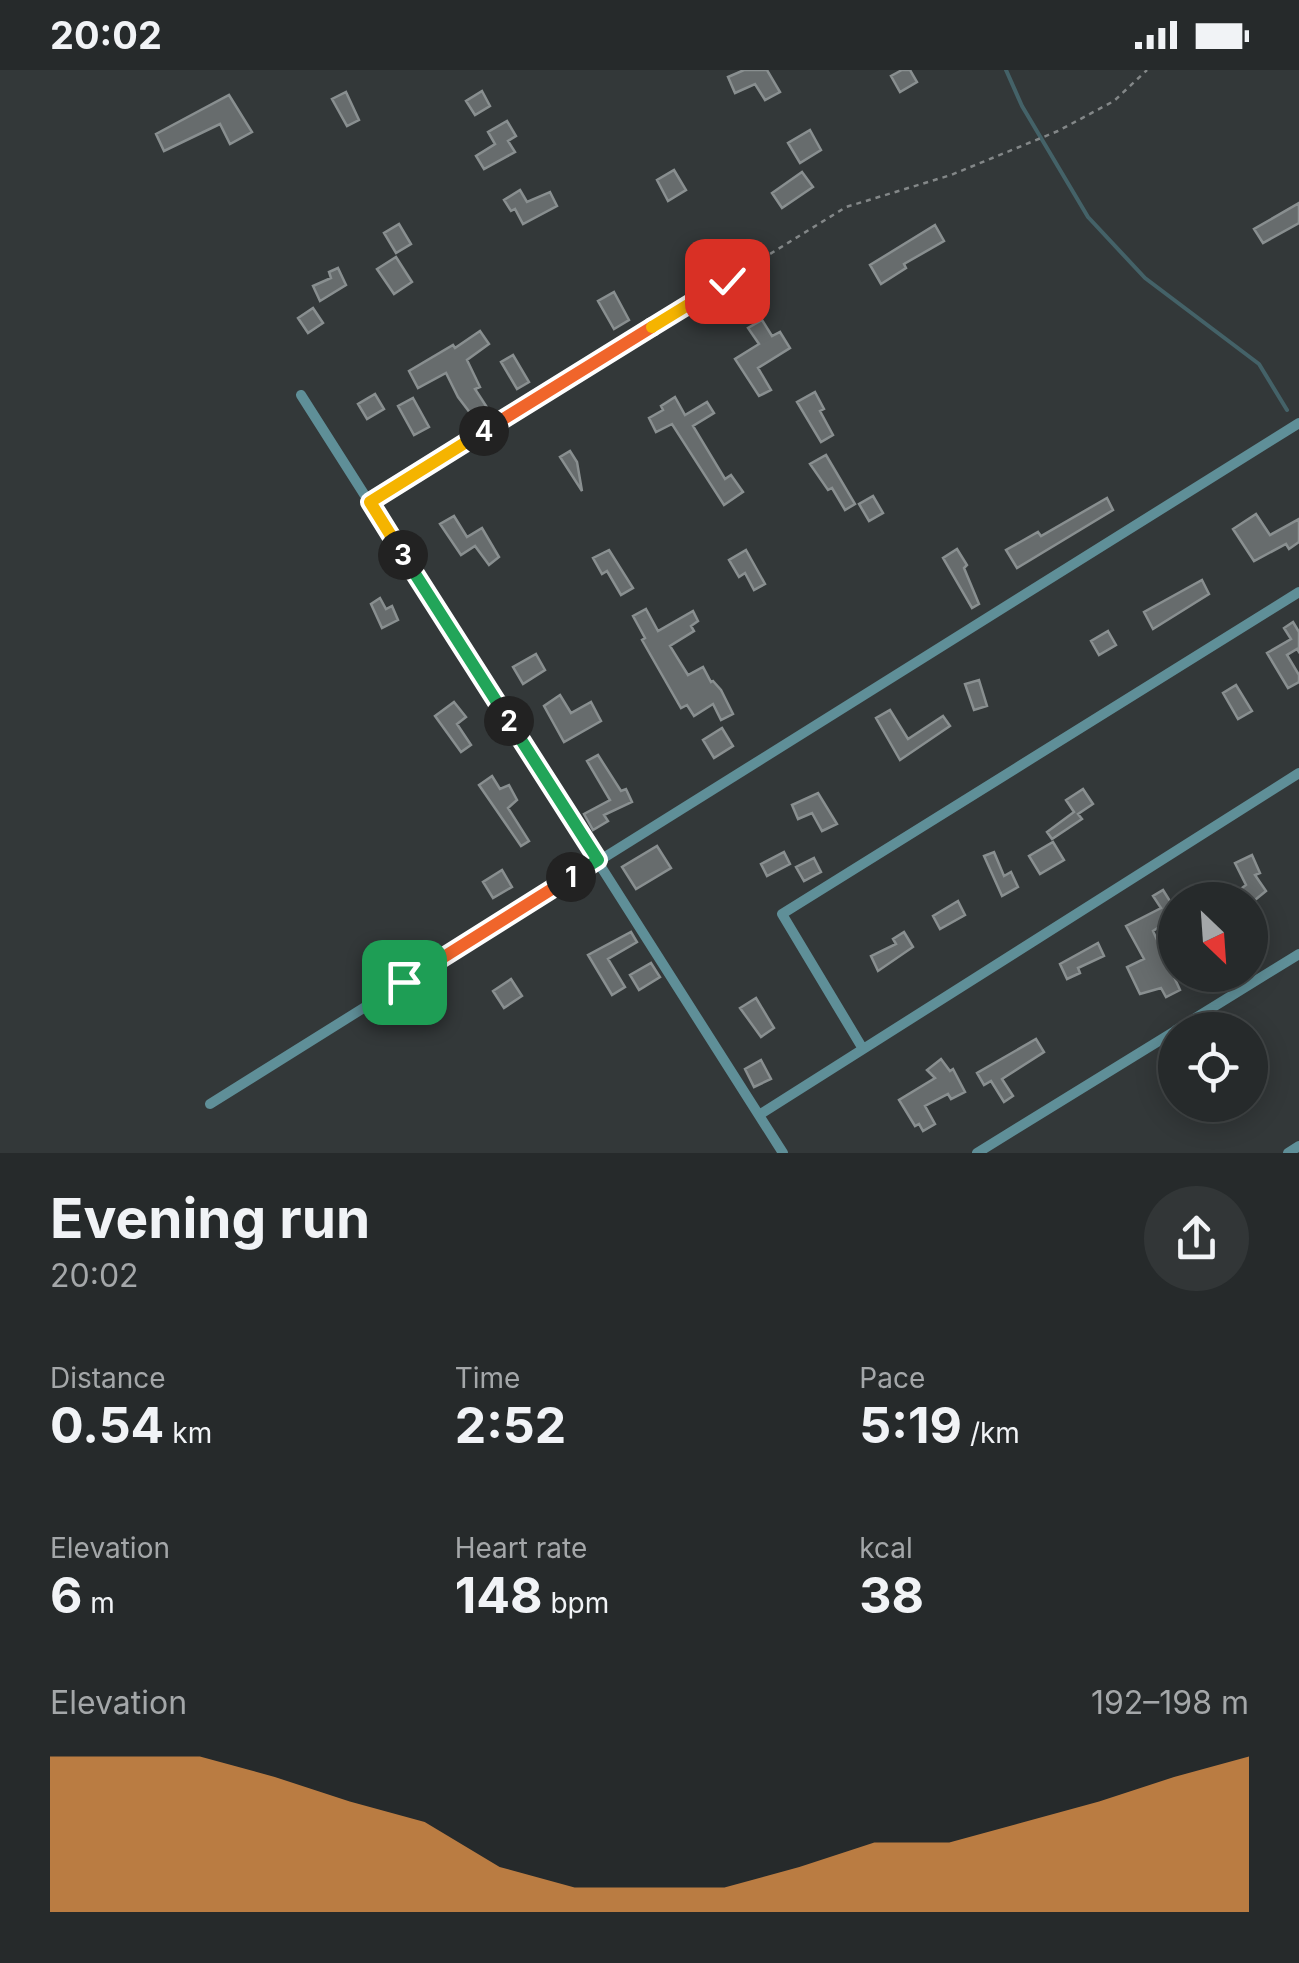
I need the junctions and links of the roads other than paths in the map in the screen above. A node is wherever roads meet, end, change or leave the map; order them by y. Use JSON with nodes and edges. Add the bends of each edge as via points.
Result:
{"nodes":[{"id":1,"x":301,"y":394,"type":"dead end"},
{"id":2,"x":1299,"y":423,"type":"edge"},
{"id":3,"x":1299,"y":592,"type":"edge"},
{"id":4,"x":1299,"y":773,"type":"edge"},
{"id":5,"x":598,"y":860,"type":"junction"},
{"id":6,"x":1299,"y":954,"type":"edge"},
{"id":7,"x":1205,"y":1012,"type":"edge"},
{"id":8,"x":1158,"y":1041,"type":"edge"},
{"id":9,"x":863,"y":1049,"type":"junction"},
{"id":10,"x":210,"y":1104,"type":"dead end"},
{"id":11,"x":759,"y":1115,"type":"junction"},
{"id":12,"x":1299,"y":1146,"type":"edge"},
{"id":13,"x":784,"y":1153,"type":"edge"},
{"id":14,"x":977,"y":1153,"type":"edge"},
{"id":15,"x":1288,"y":1153,"type":"edge"}],
"edges":[{"from":1,"to":5,"type":"street"},
{"from":2,"to":5,"type":"street"},
{"from":3,"to":9,"type":"street","via":[[782,914]]},
{"from":4,"to":9,"type":"street"},
{"from":5,"to":10,"type":"street"},
{"from":5,"to":11,"type":"street"},
{"from":6,"to":7,"type":"street"},
{"from":8,"to":14,"type":"street"},
{"from":9,"to":11,"type":"street"},
{"from":11,"to":13,"type":"street"},
{"from":12,"to":15,"type":"street"}]}
